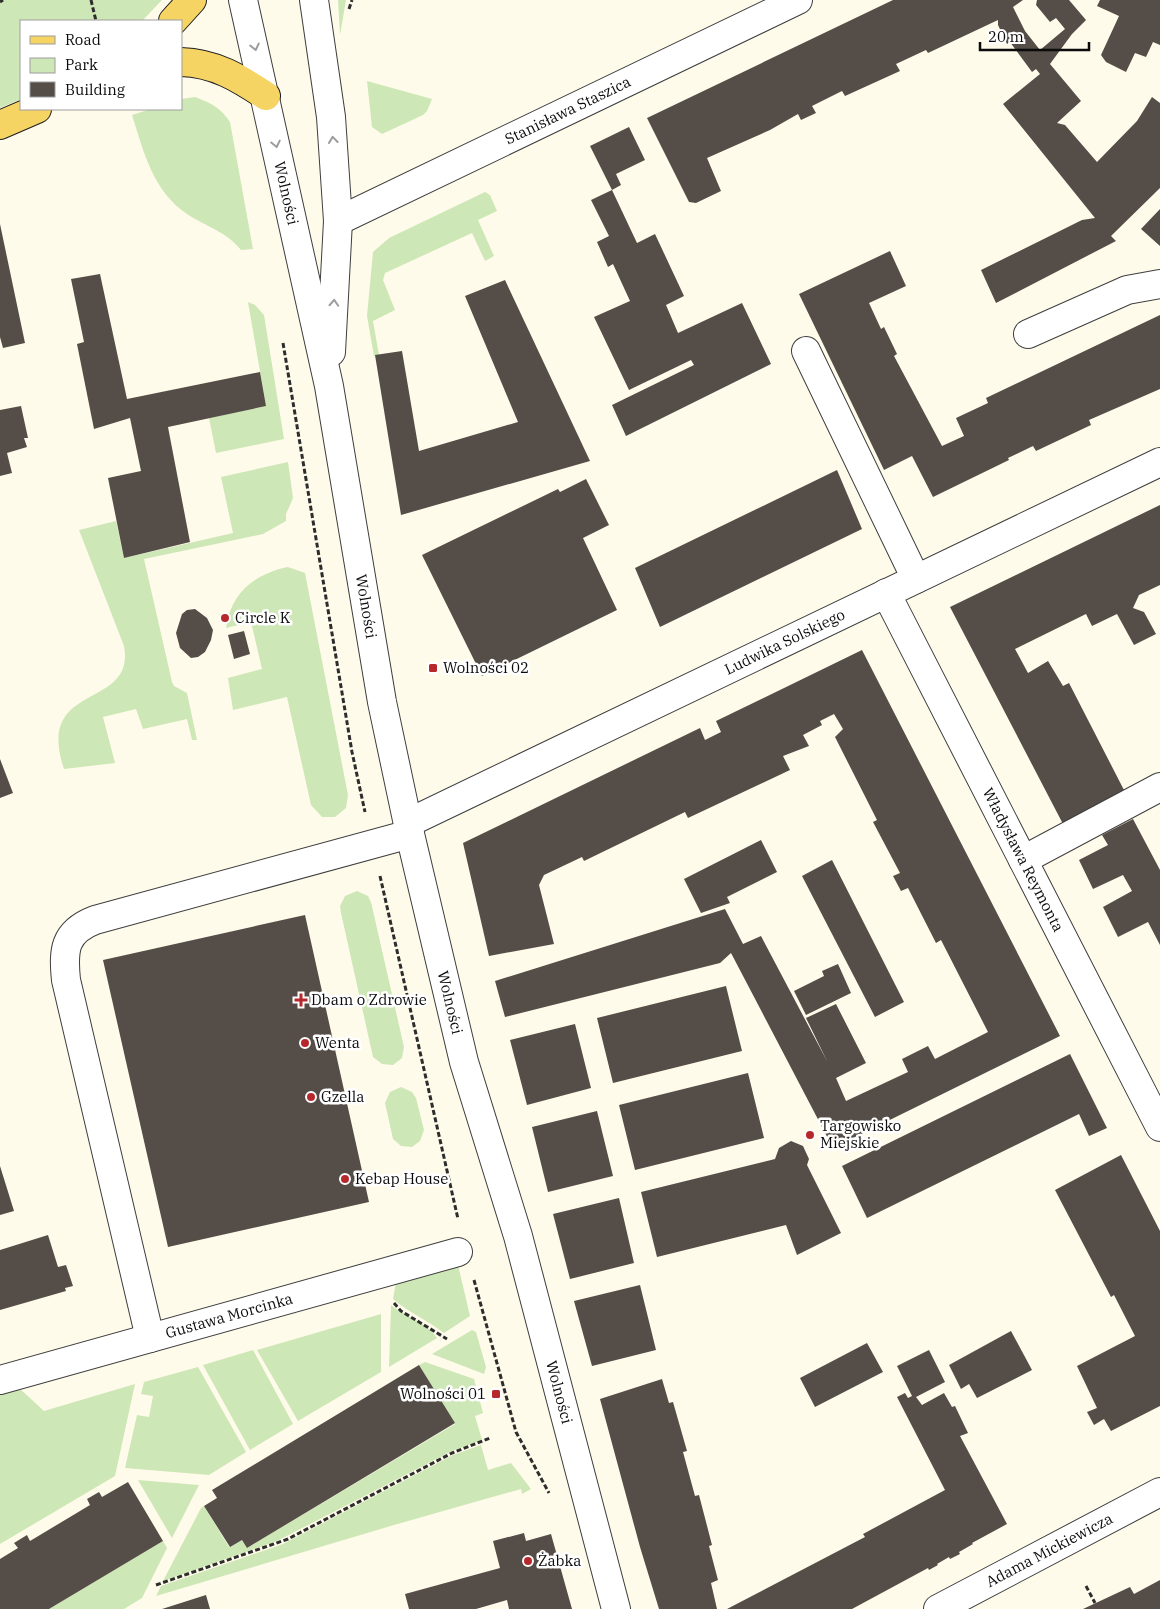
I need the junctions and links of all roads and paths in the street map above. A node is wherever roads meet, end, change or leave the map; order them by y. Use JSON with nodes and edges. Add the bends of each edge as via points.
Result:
{"nodes":[{"id":1,"x":91,"y":0,"type":"edge"},
{"id":2,"x":192,"y":0,"type":"edge"},
{"id":3,"x":244,"y":0,"type":"edge"},
{"id":4,"x":314,"y":0,"type":"edge"},
{"id":5,"x":798,"y":0,"type":"edge"},
{"id":6,"x":96,"y":20,"type":"edge"},
{"id":7,"x":174,"y":20,"type":"edge"},
{"id":8,"x":182,"y":62,"type":"edge"},
{"id":9,"x":266,"y":96,"type":"junction"},
{"id":10,"x":35,"y":110,"type":"edge"},
{"id":11,"x":0,"y":125,"type":"edge"},
{"id":12,"x":338,"y":221,"type":"junction"},
{"id":13,"x":1160,"y":284,"type":"edge"},
{"id":14,"x":1028,"y":334,"type":"dead end"},
{"id":15,"x":282,"y":336,"type":"dead end"},
{"id":16,"x":806,"y":351,"type":"dead end"},
{"id":17,"x":329,"y":386,"type":"junction"},
{"id":18,"x":1160,"y":462,"type":"edge"},
{"id":19,"x":916,"y":579,"type":"junction"},
{"id":20,"x":886,"y":593,"type":"junction"},
{"id":21,"x":1160,"y":788,"type":"edge"},
{"id":22,"x":366,"y":818,"type":"dead end"},
{"id":23,"x":409,"y":829,"type":"junction"},
{"id":24,"x":1023,"y":860,"type":"junction"},
{"id":25,"x":380,"y":875,"type":"dead end"},
{"id":26,"x":1160,"y":1127,"type":"edge"},
{"id":27,"x":458,"y":1220,"type":"dead end"},
{"id":28,"x":458,"y":1252,"type":"dead end"},
{"id":29,"x":473,"y":1276,"type":"dead end"},
{"id":30,"x":386,"y":1301,"type":"dead end"},
{"id":31,"x":150,"y":1338,"type":"junction"},
{"id":32,"x":447,"y":1339,"type":"dead end"},
{"id":33,"x":0,"y":1380,"type":"edge"},
{"id":34,"x":490,"y":1438,"type":"dead end"},
{"id":35,"x":548,"y":1490,"type":"dead end"},
{"id":36,"x":1160,"y":1492,"type":"edge"},
{"id":37,"x":156,"y":1586,"type":"dead end"},
{"id":38,"x":1086,"y":1586,"type":"dead end"},
{"id":39,"x":1095,"y":1602,"type":"dead end"},
{"id":40,"x":616,"y":1609,"type":"edge"},
{"id":41,"x":938,"y":1609,"type":"edge"}],
"edges":[{"from":1,"to":6,"type":"path"},
{"from":2,"to":7,"type":"main road"},
{"from":3,"to":9,"type":"street","name":"Wolności","one_way":true},
{"from":12,"to":4,"type":"street","name":"Wolności","one_way":true,"via":[[332,127]]},
{"from":5,"to":12,"type":"street","name":"Stanisława Staszica"},
{"from":8,"to":9,"type":"main road","via":[[204,63],[224,70]]},
{"from":9,"to":17,"type":"street","name":"Wolności","one_way":true},
{"from":10,"to":11,"type":"main road"},
{"from":17,"to":12,"type":"street","name":"Wolności","one_way":true},
{"from":13,"to":14,"type":"street","via":[[1127,290]]},
{"from":15,"to":22,"type":"path"},
{"from":16,"to":19,"type":"street"},
{"from":17,"to":23,"type":"street","name":"Wolności","via":[[382,702]]},
{"from":18,"to":19,"type":"street","name":"Ludwika Solskiego"},
{"from":19,"to":20,"type":"street","name":"Ludwika Solskiego"},
{"from":20,"to":23,"type":"street","name":"Ludwika Solskiego"},
{"from":20,"to":24,"type":"street","name":"Władysława Reymonta"},
{"from":21,"to":24,"type":"street"},
{"from":23,"to":31,"type":"street","name":"Ludwika Solskiego","via":[[95,920],[72,933],[65,954],[66,980]]},
{"from":23,"to":40,"type":"street","name":"Wolności","via":[[464,1062],[518,1236]]},
{"from":24,"to":26,"type":"street","name":"Władysława Reymonta"},
{"from":25,"to":27,"type":"path"},
{"from":28,"to":31,"type":"street","name":"Gustawa Morcinka"},
{"from":29,"to":35,"type":"path","via":[[516,1432]]},
{"from":30,"to":32,"type":"path","via":[[394,1303]]},
{"from":31,"to":33,"type":"street","name":"Gustawa Morcinka"},
{"from":34,"to":37,"type":"path","via":[[452,1453],[288,1539]]},
{"from":36,"to":41,"type":"street","name":"Adama Mickiewicza"},
{"from":38,"to":39,"type":"path"}]}
